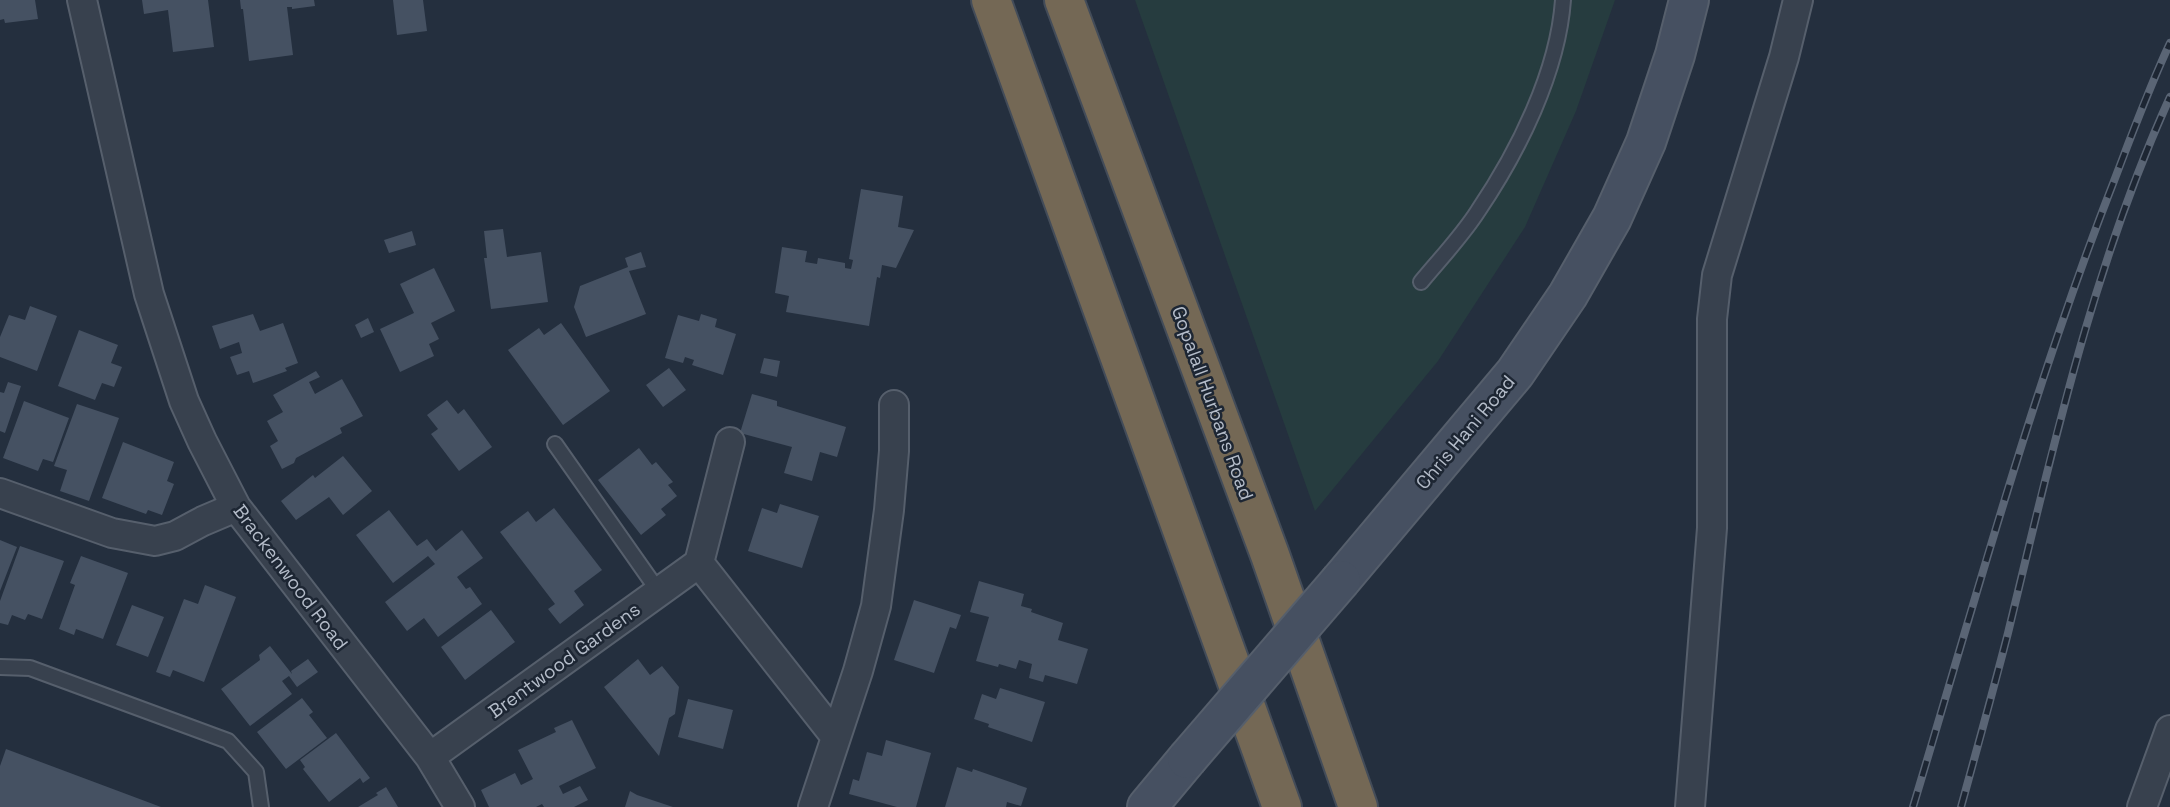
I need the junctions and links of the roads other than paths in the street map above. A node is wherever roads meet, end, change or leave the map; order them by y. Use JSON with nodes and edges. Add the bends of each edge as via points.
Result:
{"nodes":[{"id":1,"x":82,"y":0,"type":"edge"},
{"id":2,"x":991,"y":0,"type":"edge"},
{"id":3,"x":1065,"y":0,"type":"edge"},
{"id":4,"x":1563,"y":0,"type":"edge"},
{"id":5,"x":1689,"y":0,"type":"edge"},
{"id":6,"x":1798,"y":0,"type":"edge"},
{"id":7,"x":1421,"y":282,"type":"dead end"},
{"id":8,"x":894,"y":405,"type":"dead end"},
{"id":9,"x":555,"y":443,"type":"dead end"},
{"id":10,"x":730,"y":443,"type":"dead end"},
{"id":11,"x":0,"y":494,"type":"edge"},
{"id":12,"x":236,"y":508,"type":"junction"},
{"id":13,"x":699,"y":564,"type":"junction"},
{"id":14,"x":659,"y":592,"type":"junction"},
{"id":15,"x":0,"y":667,"type":"edge"},
{"id":16,"x":2170,"y":730,"type":"edge"},
{"id":17,"x":836,"y":737,"type":"junction"},
{"id":18,"x":430,"y":757,"type":"junction"},
{"id":19,"x":261,"y":807,"type":"edge"},
{"id":20,"x":460,"y":807,"type":"edge"},
{"id":21,"x":813,"y":807,"type":"edge"},
{"id":22,"x":1147,"y":807,"type":"edge"},
{"id":23,"x":1282,"y":807,"type":"edge"},
{"id":24,"x":1358,"y":807,"type":"edge"},
{"id":25,"x":1690,"y":807,"type":"edge"},
{"id":26,"x":2142,"y":807,"type":"edge"}],
"edges":[{"from":1,"to":12,"type":"street","name":"Brackenwood Road","via":[[149,294],[184,401]]},
{"from":2,"to":23,"type":"highway"},
{"from":3,"to":24,"type":"highway","name":"Gopalall Hurbans Road"},
{"from":4,"to":7,"type":"lane","via":[[1561,30],[1526,129],[1478,213]]},
{"from":5,"to":22,"type":"street","name":"Chris Hani Road","bridge":true,"via":[[1646,142],[1612,218],[1515,373]]},
{"from":6,"to":25,"type":"street","via":[[1717,275],[1712,319],[1712,528]]},
{"from":8,"to":17,"type":"street","via":[[890,498],[876,606]]},
{"from":9,"to":14,"type":"lane"},
{"from":10,"to":13,"type":"street"},
{"from":11,"to":12,"type":"street","via":[[112,533],[155,541]]},
{"from":12,"to":18,"type":"street","name":"Brackenwood Road"},
{"from":13,"to":14,"type":"street","name":"Brentwood Gardens"},
{"from":13,"to":17,"type":"street"},
{"from":14,"to":18,"type":"street","name":"Brentwood Gardens"},
{"from":15,"to":19,"type":"lane","via":[[30,668],[228,741],[256,772]]},
{"from":16,"to":26,"type":"street"},
{"from":17,"to":21,"type":"street"},
{"from":18,"to":20,"type":"street","name":"Brackenwood Road"}]}
